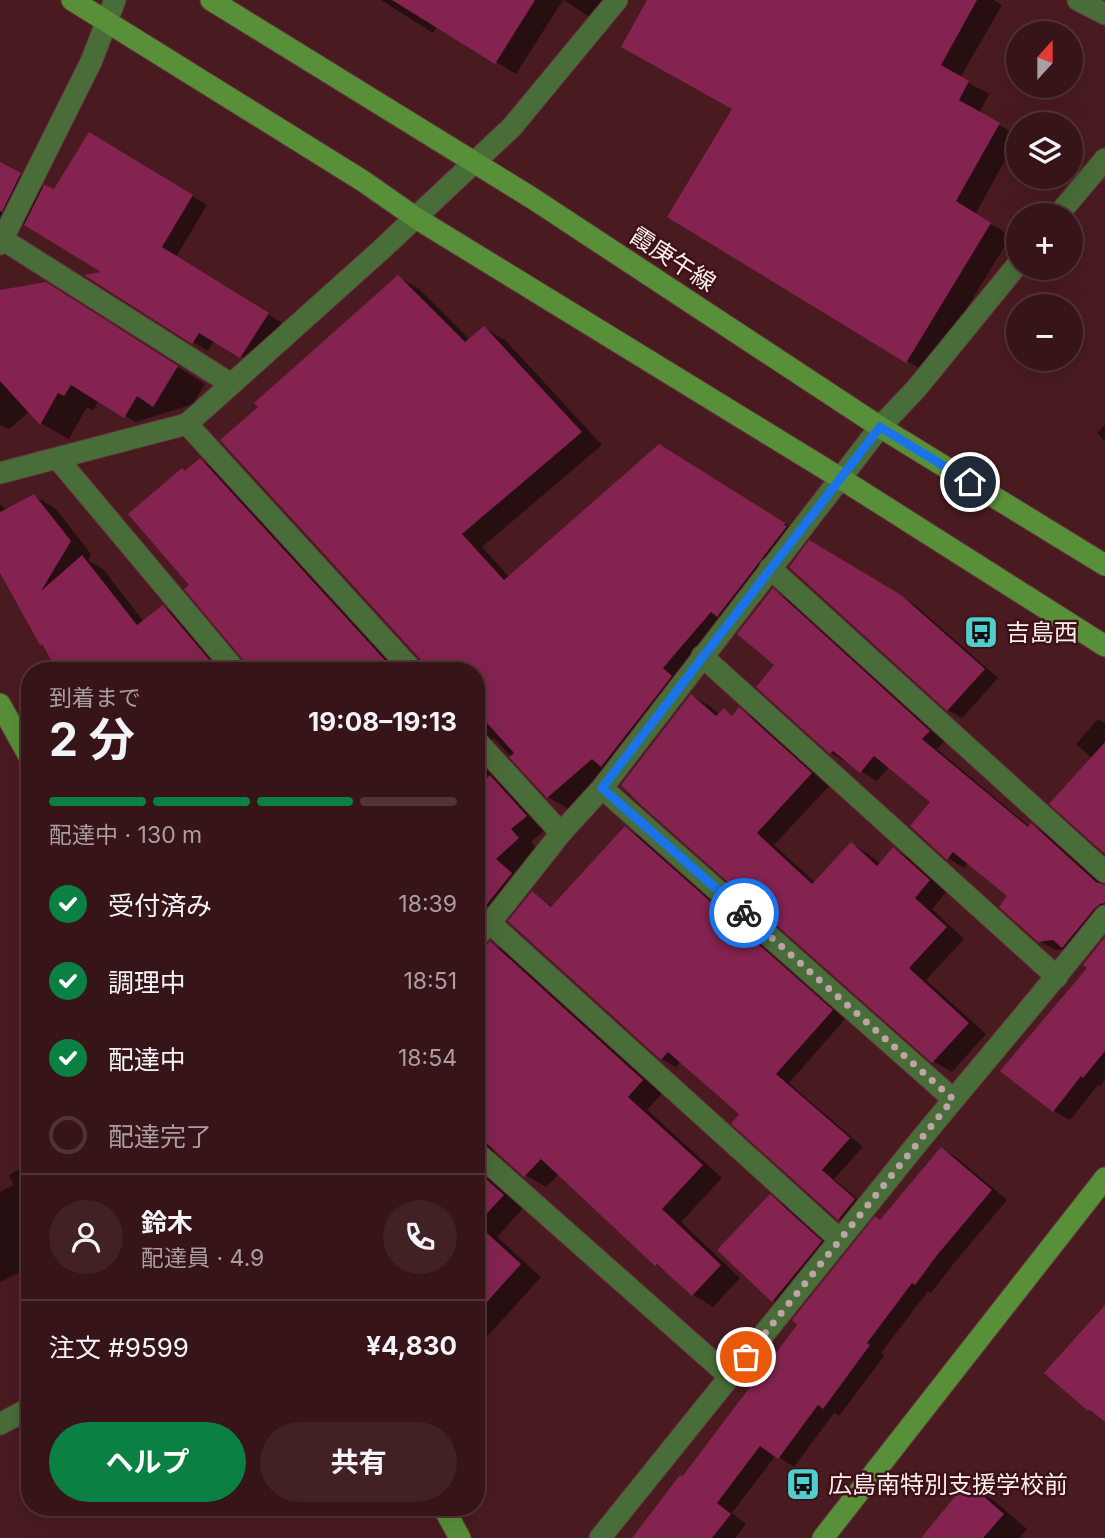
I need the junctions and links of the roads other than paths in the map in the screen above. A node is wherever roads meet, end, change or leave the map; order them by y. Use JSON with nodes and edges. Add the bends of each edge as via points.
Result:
{"nodes":[{"id":1,"x":72,"y":0,"type":"edge"},
{"id":2,"x":115,"y":0,"type":"edge"},
{"id":3,"x":211,"y":0,"type":"edge"},
{"id":4,"x":617,"y":0,"type":"edge"},
{"id":5,"x":1078,"y":0,"type":"edge"},
{"id":6,"x":1105,"y":14,"type":"edge"},
{"id":7,"x":107,"y":21,"type":"junction"},
{"id":8,"x":1105,"y":159,"type":"edge"},
{"id":9,"x":473,"y":162,"type":"junction"},
{"id":10,"x":1068,"y":203,"type":"edge"},
{"id":11,"x":416,"y":218,"type":"junction"},
{"id":12,"x":1,"y":242,"type":"edge"},
{"id":13,"x":1006,"y":279,"type":"edge"},
{"id":14,"x":231,"y":384,"type":"junction"},
{"id":15,"x":187,"y":424,"type":"junction"},
{"id":16,"x":880,"y":427,"type":"junction"},
{"id":17,"x":57,"y":458,"type":"junction"},
{"id":18,"x":0,"y":473,"type":"edge"},
{"id":19,"x":840,"y":478,"type":"junction"},
{"id":20,"x":1105,"y":565,"type":"edge"},
{"id":21,"x":770,"y":568,"type":"junction"},
{"id":22,"x":1105,"y":646,"type":"edge"},
{"id":23,"x":702,"y":656,"type":"junction"},
{"id":24,"x":228,"y":662,"type":"edge"},
{"id":25,"x":405,"y":662,"type":"edge"},
{"id":26,"x":0,"y":704,"type":"edge"},
{"id":27,"x":21,"y":742,"type":"edge"},
{"id":28,"x":485,"y":750,"type":"edge"},
{"id":29,"x":602,"y":788,"type":"junction"},
{"id":30,"x":561,"y":833,"type":"junction"},
{"id":31,"x":1105,"y":872,"type":"edge"},
{"id":32,"x":1105,"y":916,"type":"edge"},
{"id":33,"x":485,"y":928,"type":"edge"},
{"id":34,"x":485,"y":932,"type":"edge"},
{"id":35,"x":1057,"y":977,"type":"junction"},
{"id":36,"x":953,"y":1099,"type":"junction"},
{"id":37,"x":485,"y":1160,"type":"edge"},
{"id":38,"x":1105,"y":1178,"type":"edge"},
{"id":39,"x":839,"y":1239,"type":"junction"},
{"id":40,"x":730,"y":1377,"type":"junction"},
{"id":41,"x":21,"y":1413,"type":"edge"},
{"id":42,"x":0,"y":1424,"type":"edge"},
{"id":43,"x":448,"y":1516,"type":"edge"},
{"id":44,"x":460,"y":1538,"type":"edge"},
{"id":45,"x":600,"y":1538,"type":"edge"},
{"id":46,"x":823,"y":1538,"type":"edge"}],
"edges":[{"from":1,"to":7,"type":"street"},
{"from":2,"to":7,"type":"street"},
{"from":3,"to":9,"type":"street","name":"霞庚午線"},
{"from":4,"to":9,"type":"street","via":[[512,127]]},
{"from":5,"to":6,"type":"street"},
{"from":7,"to":11,"type":"street"},
{"from":7,"to":12,"type":"street"},
{"from":8,"to":10,"type":"street"},
{"from":9,"to":11,"type":"street"},
{"from":9,"to":16,"type":"street","name":"霞庚午線"},
{"from":11,"to":14,"type":"street"},
{"from":11,"to":19,"type":"street"},
{"from":12,"to":14,"type":"street"},
{"from":13,"to":16,"type":"street"},
{"from":14,"to":15,"type":"street"},
{"from":15,"to":17,"type":"street"},
{"from":15,"to":25,"type":"street"},
{"from":16,"to":19,"type":"street"},
{"from":16,"to":20,"type":"street","name":"霞庚午線"},
{"from":17,"to":18,"type":"street"},
{"from":17,"to":24,"type":"street"},
{"from":19,"to":21,"type":"street"},
{"from":19,"to":22,"type":"street"},
{"from":21,"to":23,"type":"street"},
{"from":21,"to":31,"type":"street"},
{"from":23,"to":29,"type":"street"},
{"from":23,"to":35,"type":"street"},
{"from":26,"to":27,"type":"street"},
{"from":28,"to":30,"type":"street"},
{"from":29,"to":30,"type":"street"},
{"from":29,"to":36,"type":"street"},
{"from":30,"to":33,"type":"street"},
{"from":32,"to":35,"type":"street"},
{"from":34,"to":39,"type":"street"},
{"from":35,"to":36,"type":"street"},
{"from":36,"to":39,"type":"street"},
{"from":37,"to":40,"type":"street"},
{"from":38,"to":46,"type":"street"},
{"from":39,"to":40,"type":"street"},
{"from":40,"to":45,"type":"street"},
{"from":41,"to":42,"type":"street"},
{"from":43,"to":44,"type":"street"}]}
